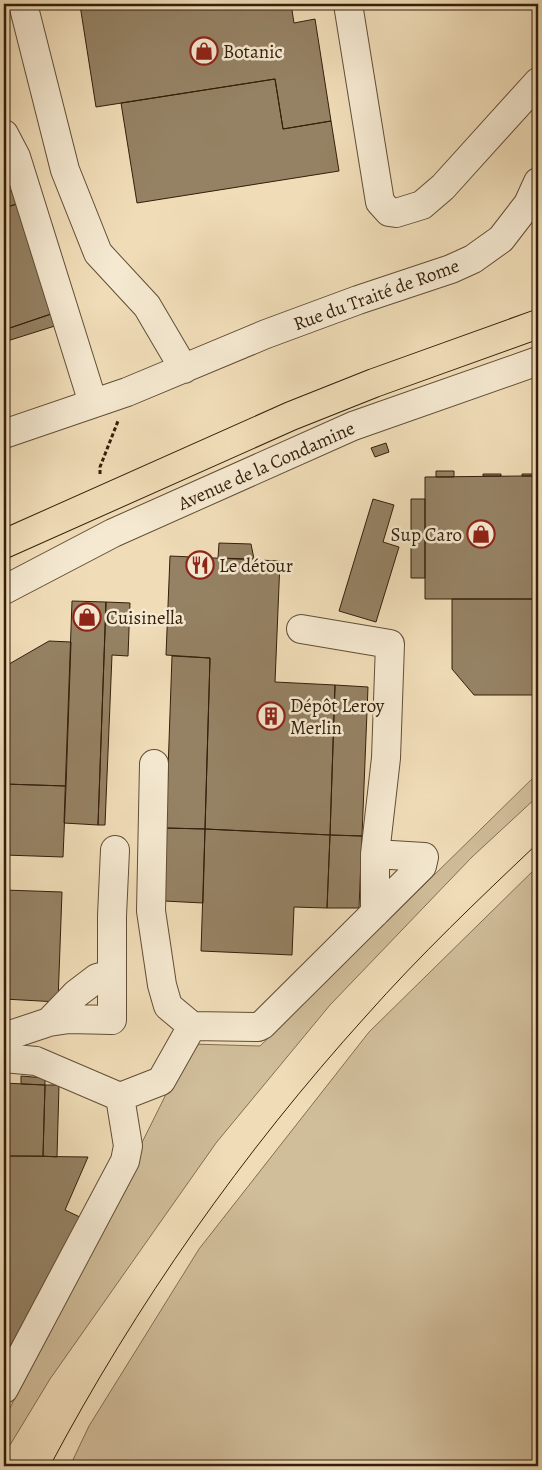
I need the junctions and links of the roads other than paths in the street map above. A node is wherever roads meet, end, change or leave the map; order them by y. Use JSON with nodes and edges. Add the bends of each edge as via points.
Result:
{"nodes":[{"id":1,"x":23,"y":4,"type":"edge"},
{"id":2,"x":348,"y":4,"type":"edge"},
{"id":3,"x":538,"y":82,"type":"edge"},
{"id":4,"x":4,"y":134,"type":"edge"},
{"id":5,"x":538,"y":182,"type":"edge"},
{"id":6,"x":538,"y":324,"type":"edge"},
{"id":7,"x":538,"y":361,"type":"edge"},
{"id":8,"x":184,"y":369,"type":"junction"},
{"id":9,"x":109,"y":398,"type":"junction"},
{"id":10,"x":4,"y":434,"type":"edge"},
{"id":11,"x":4,"y":544,"type":"edge"},
{"id":12,"x":4,"y":590,"type":"edge"},
{"id":13,"x":301,"y":629,"type":"dead end"},
{"id":14,"x":154,"y":764,"type":"dead end"},
{"id":15,"x":115,"y":850,"type":"dead end"},
{"id":16,"x":375,"y":854,"type":"junction"},
{"id":17,"x":375,"y":913,"type":"junction"},
{"id":18,"x":112,"y":974,"type":"junction"},
{"id":19,"x":49,"y":1022,"type":"junction"},
{"id":20,"x":192,"y":1026,"type":"junction"},
{"id":21,"x":4,"y":1037,"type":"edge"},
{"id":22,"x":4,"y":1058,"type":"edge"},
{"id":23,"x":120,"y":1097,"type":"junction"},
{"id":24,"x":4,"y":1389,"type":"edge"}],
"edges":[{"from":1,"to":8,"type":"street","via":[[65,170],[98,253],[147,306]]},
{"from":2,"to":3,"type":"street","via":[[380,202],[389,212],[396,214],[422,205],[444,188]]},
{"from":4,"to":9,"type":"street","via":[[16,157]]},
{"from":5,"to":8,"type":"street","name":"Rue du Traité de Rome","via":[[528,204],[500,239],[473,259],[266,334]]},
{"from":6,"to":11,"type":"main road","via":[[337,397]]},
{"from":7,"to":12,"type":"street","name":"Avenue de la Condamine","via":[[354,426],[113,533]]},
{"from":8,"to":9,"type":"street","name":"Rue du Traité de Rome"},
{"from":9,"to":10,"type":"street","name":"Rue du Traité de Rome"},
{"from":13,"to":16,"type":"street","via":[[390,644],[386,758]]},
{"from":14,"to":20,"type":"street","via":[[153,927],[168,1006]]},
{"from":15,"to":18,"type":"street"},
{"from":16,"to":17,"type":"street"},
{"from":16,"to":17,"type":"street","via":[[424,857],[422,866]]},
{"from":17,"to":20,"type":"street","via":[[262,1025]]},
{"from":18,"to":19,"type":"street","via":[[97,978]]},
{"from":18,"to":19,"type":"street","via":[[112,1020]]},
{"from":19,"to":21,"type":"street"},
{"from":20,"to":23,"type":"street","via":[[161,1081]]},
{"from":22,"to":23,"type":"street","via":[[36,1061]]},
{"from":23,"to":24,"type":"street","via":[[128,1146],[125,1162]]}]}
